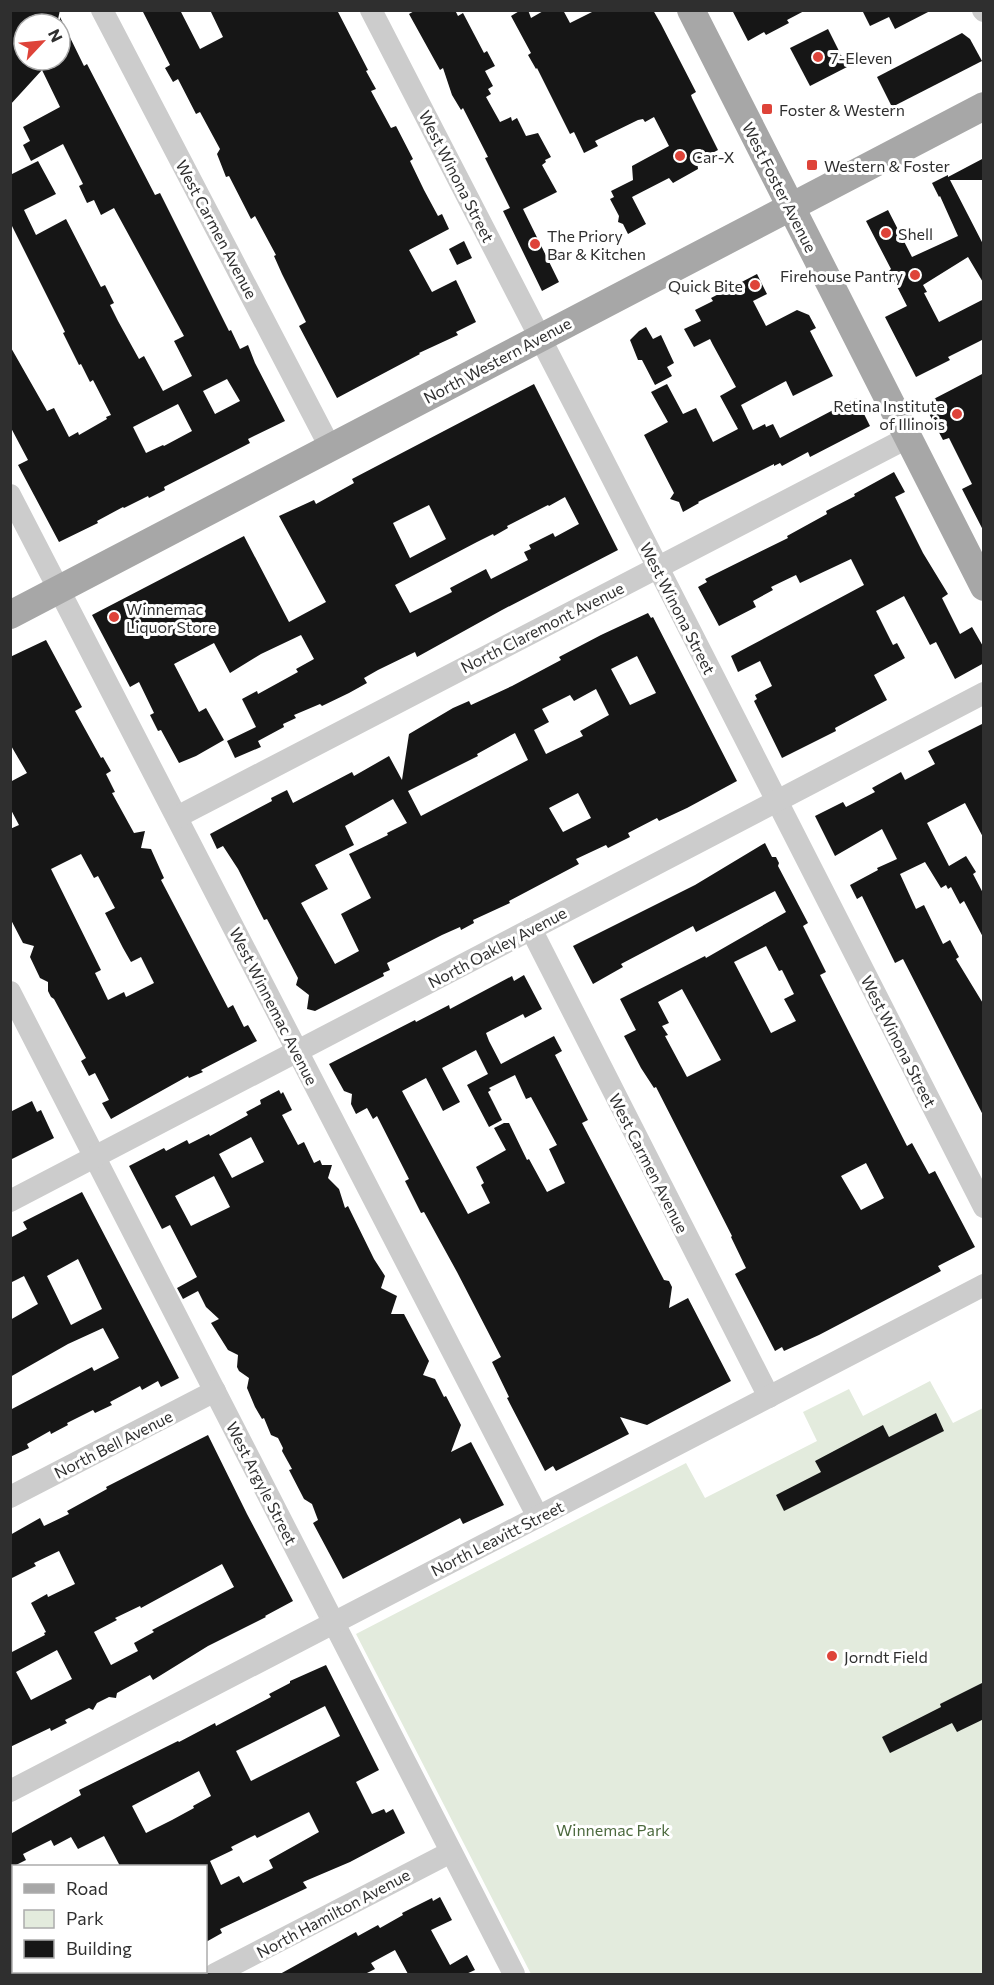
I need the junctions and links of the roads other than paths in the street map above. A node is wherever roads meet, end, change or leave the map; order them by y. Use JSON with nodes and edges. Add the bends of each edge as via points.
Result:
{"nodes":[{"id":1,"x":102,"y":10,"type":"edge"},
{"id":2,"x":371,"y":10,"type":"edge"},
{"id":3,"x":691,"y":10,"type":"edge"},
{"id":4,"x":984,"y":106,"type":"edge"},
{"id":5,"x":790,"y":207,"type":"junction"},
{"id":6,"x":540,"y":337,"type":"junction"},
{"id":7,"x":907,"y":438,"type":"junction"},
{"id":8,"x":330,"y":447,"type":"junction"},
{"id":9,"x":10,"y":495,"type":"edge"},
{"id":10,"x":657,"y":567,"type":"junction"},
{"id":11,"x":984,"y":588,"type":"edge"},
{"id":12,"x":60,"y":590,"type":"junction"},
{"id":13,"x":10,"y":615,"type":"edge"},
{"id":14,"x":984,"y":693,"type":"edge"},
{"id":15,"x":776,"y":801,"type":"junction"},
{"id":16,"x":177,"y":817,"type":"junction"},
{"id":17,"x":531,"y":929,"type":"junction"},
{"id":18,"x":10,"y":992,"type":"edge"},
{"id":19,"x":298,"y":1051,"type":"junction"},
{"id":20,"x":95,"y":1156,"type":"junction"},
{"id":21,"x":10,"y":1201,"type":"edge"},
{"id":22,"x":984,"y":1207,"type":"edge"},
{"id":23,"x":984,"y":1285,"type":"edge"},
{"id":24,"x":216,"y":1391,"type":"junction"},
{"id":25,"x":769,"y":1396,"type":"junction"},
{"id":26,"x":10,"y":1497,"type":"edge"},
{"id":27,"x":538,"y":1517,"type":"junction"},
{"id":28,"x":334,"y":1623,"type":"junction"},
{"id":29,"x":10,"y":1791,"type":"edge"},
{"id":30,"x":451,"y":1851,"type":"junction"},
{"id":31,"x":215,"y":1974,"type":"edge"},
{"id":32,"x":514,"y":1974,"type":"edge"}],
"edges":[{"from":1,"to":8,"type":"street","name":"West Carmen Avenue"},
{"from":2,"to":6,"type":"street","name":"West Winona Street"},
{"from":3,"to":5,"type":"main road","name":"West Foster Avenue"},
{"from":4,"to":5,"type":"main road","name":"North Western Avenue"},
{"from":5,"to":6,"type":"main road","name":"North Western Avenue"},
{"from":5,"to":7,"type":"main road","name":"West Foster Avenue"},
{"from":6,"to":8,"type":"main road","name":"North Western Avenue"},
{"from":6,"to":10,"type":"street","name":"West Winona Street"},
{"from":7,"to":10,"type":"street","name":"North Claremont Avenue"},
{"from":7,"to":11,"type":"main road","name":"West Foster Avenue"},
{"from":8,"to":12,"type":"main road","name":"North Western Avenue"},
{"from":9,"to":12,"type":"street","name":"West Winnemac Avenue"},
{"from":10,"to":15,"type":"street","name":"West Winona Street"},
{"from":10,"to":16,"type":"street","name":"North Claremont Avenue"},
{"from":12,"to":13,"type":"main road","name":"North Western Avenue"},
{"from":12,"to":16,"type":"street","name":"West Winnemac Avenue"},
{"from":14,"to":15,"type":"street","name":"North Oakley Avenue"},
{"from":15,"to":17,"type":"street","name":"North Oakley Avenue"},
{"from":15,"to":22,"type":"street","name":"West Winona Street"},
{"from":16,"to":19,"type":"street","name":"West Winnemac Avenue"},
{"from":17,"to":19,"type":"street","name":"North Oakley Avenue"},
{"from":17,"to":25,"type":"street","name":"West Carmen Avenue"},
{"from":18,"to":20,"type":"street","name":"West Argyle Street"},
{"from":19,"to":20,"type":"street","name":"North Oakley Avenue"},
{"from":19,"to":27,"type":"street","name":"West Winnemac Avenue"},
{"from":20,"to":21,"type":"street","name":"North Oakley Avenue"},
{"from":20,"to":24,"type":"street","name":"West Argyle Street"},
{"from":23,"to":25,"type":"street","name":"North Leavitt Street"},
{"from":24,"to":26,"type":"street","name":"North Bell Avenue"},
{"from":24,"to":28,"type":"street","name":"West Argyle Street"},
{"from":25,"to":27,"type":"street","name":"North Leavitt Street"},
{"from":27,"to":28,"type":"street","name":"North Leavitt Street"},
{"from":28,"to":29,"type":"street","name":"North Leavitt Street"},
{"from":28,"to":30,"type":"street","name":"West Argyle Street"},
{"from":30,"to":31,"type":"street","name":"North Hamilton Avenue"},
{"from":30,"to":32,"type":"street","name":"West Argyle Street"}]}
